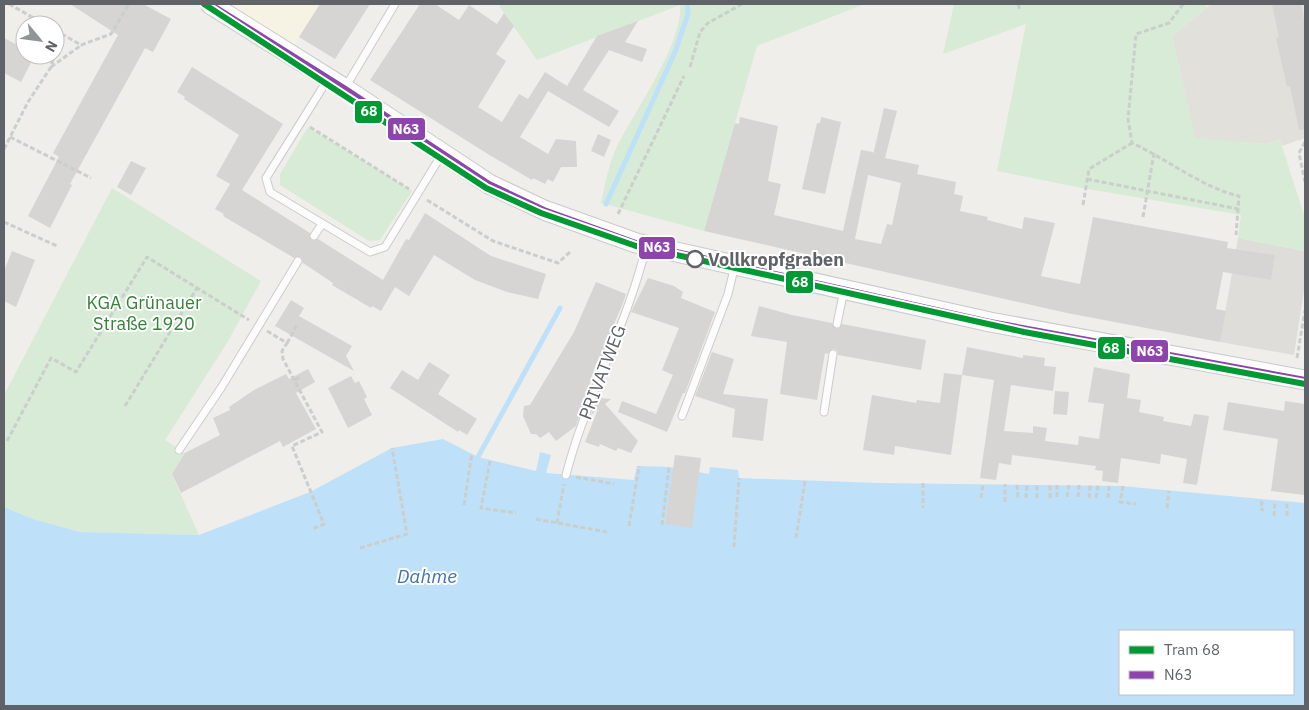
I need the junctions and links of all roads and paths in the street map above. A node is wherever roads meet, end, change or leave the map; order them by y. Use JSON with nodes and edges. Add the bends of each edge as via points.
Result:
{"nodes":[{"id":1,"x":9,"y":4,"type":"edge"},
{"id":2,"x":129,"y":4,"type":"edge"},
{"id":3,"x":210,"y":4,"type":"edge"},
{"id":4,"x":395,"y":4,"type":"edge"},
{"id":5,"x":742,"y":4,"type":"edge"},
{"id":6,"x":1018,"y":4,"type":"edge"},
{"id":7,"x":1183,"y":4,"type":"edge"},
{"id":8,"x":1020,"y":10,"type":"dead end"},
{"id":9,"x":28,"y":15,"type":"edge"},
{"id":10,"x":65,"y":36,"type":"edge"},
{"id":11,"x":81,"y":45,"type":"junction"},
{"id":12,"x":52,"y":65,"type":"edge"},
{"id":13,"x":690,"y":67,"type":"dead end"},
{"id":14,"x":51,"y":68,"type":"junction"},
{"id":15,"x":684,"y":76,"type":"dead end"},
{"id":16,"x":337,"y":83,"type":"junction"},
{"id":17,"x":301,"y":121,"type":"junction"},
{"id":18,"x":10,"y":136,"type":"junction"},
{"id":19,"x":1305,"y":142,"type":"edge"},
{"id":20,"x":1132,"y":143,"type":"junction"},
{"id":21,"x":4,"y":149,"type":"edge"},
{"id":22,"x":1154,"y":153,"type":"junction"},
{"id":23,"x":442,"y":154,"type":"junction"},
{"id":24,"x":91,"y":178,"type":"dead end"},
{"id":25,"x":1087,"y":180,"type":"junction"},
{"id":26,"x":1305,"y":182,"type":"edge"},
{"id":27,"x":1147,"y":191,"type":"junction"},
{"id":28,"x":417,"y":194,"type":"junction"},
{"id":29,"x":1083,"y":205,"type":"dead end"},
{"id":30,"x":1238,"y":209,"type":"junction"},
{"id":31,"x":618,"y":214,"type":"dead end"},
{"id":32,"x":1143,"y":217,"type":"dead end"},
{"id":33,"x":4,"y":222,"type":"edge"},
{"id":34,"x":322,"y":224,"type":"junction"},
{"id":35,"x":1236,"y":235,"type":"dead end"},
{"id":36,"x":314,"y":236,"type":"dead end"},
{"id":37,"x":647,"y":245,"type":"junction"},
{"id":38,"x":57,"y":246,"type":"dead end"},
{"id":39,"x":571,"y":251,"type":"dead end"},
{"id":40,"x":298,"y":261,"type":"dead end"},
{"id":41,"x":735,"y":265,"type":"junction"},
{"id":42,"x":198,"y":288,"type":"junction"},
{"id":43,"x":844,"y":290,"type":"junction"},
{"id":44,"x":1305,"y":310,"type":"edge"},
{"id":45,"x":838,"y":324,"type":"dead end"},
{"id":46,"x":293,"y":325,"type":"dead end"},
{"id":47,"x":258,"y":326,"type":"junction"},
{"id":48,"x":287,"y":343,"type":"junction"},
{"id":49,"x":832,"y":354,"type":"dead end"},
{"id":50,"x":1297,"y":358,"type":"dead end"},
{"id":51,"x":301,"y":376,"type":"dead end"},
{"id":52,"x":295,"y":380,"type":"junction"},
{"id":53,"x":1305,"y":380,"type":"edge"},
{"id":54,"x":125,"y":406,"type":"dead end"},
{"id":55,"x":824,"y":412,"type":"dead end"},
{"id":56,"x":682,"y":416,"type":"dead end"},
{"id":57,"x":7,"y":441,"type":"dead end"},
{"id":58,"x":392,"y":448,"type":"dead end"},
{"id":59,"x":180,"y":450,"type":"dead end"},
{"id":60,"x":472,"y":453,"type":"dead end"},
{"id":61,"x":490,"y":461,"type":"dead end"},
{"id":62,"x":639,"y":466,"type":"dead end"},
{"id":63,"x":669,"y":468,"type":"dead end"},
{"id":64,"x":566,"y":475,"type":"junction"},
{"id":65,"x":739,"y":478,"type":"dead end"},
{"id":66,"x":805,"y":481,"type":"dead end"},
{"id":67,"x":614,"y":484,"type":"dead end"},
{"id":68,"x":923,"y":484,"type":"dead end"},
{"id":69,"x":983,"y":484,"type":"dead end"},
{"id":70,"x":1005,"y":484,"type":"dead end"},
{"id":71,"x":1017,"y":485,"type":"dead end"},
{"id":72,"x":1027,"y":485,"type":"dead end"},
{"id":73,"x":1037,"y":485,"type":"dead end"},
{"id":74,"x":1050,"y":485,"type":"dead end"},
{"id":75,"x":1057,"y":485,"type":"dead end"},
{"id":76,"x":1068,"y":485,"type":"dead end"},
{"id":77,"x":1079,"y":485,"type":"dead end"},
{"id":78,"x":1090,"y":485,"type":"dead end"},
{"id":79,"x":1098,"y":486,"type":"dead end"},
{"id":80,"x":1109,"y":486,"type":"dead end"},
{"id":81,"x":1123,"y":486,"type":"dead end"},
{"id":82,"x":1169,"y":491,"type":"dead end"},
{"id":83,"x":1056,"y":497,"type":"dead end"},
{"id":84,"x":1067,"y":497,"type":"dead end"},
{"id":85,"x":1078,"y":497,"type":"dead end"},
{"id":86,"x":981,"y":498,"type":"dead end"},
{"id":87,"x":1026,"y":498,"type":"dead end"},
{"id":88,"x":1037,"y":498,"type":"dead end"},
{"id":89,"x":1050,"y":498,"type":"dead end"},
{"id":90,"x":1089,"y":498,"type":"dead end"},
{"id":91,"x":1096,"y":498,"type":"dead end"},
{"id":92,"x":1108,"y":498,"type":"dead end"},
{"id":93,"x":1018,"y":499,"type":"dead end"},
{"id":94,"x":1262,"y":500,"type":"dead end"},
{"id":95,"x":1005,"y":502,"type":"dead end"},
{"id":96,"x":1275,"y":502,"type":"dead end"},
{"id":97,"x":1287,"y":502,"type":"dead end"},
{"id":98,"x":464,"y":504,"type":"dead end"},
{"id":99,"x":1136,"y":504,"type":"dead end"},
{"id":100,"x":923,"y":508,"type":"dead end"},
{"id":101,"x":1167,"y":508,"type":"dead end"},
{"id":102,"x":1261,"y":509,"type":"dead end"},
{"id":103,"x":516,"y":513,"type":"dead end"},
{"id":104,"x":1274,"y":516,"type":"dead end"},
{"id":105,"x":1287,"y":516,"type":"dead end"},
{"id":106,"x":536,"y":520,"type":"dead end"},
{"id":107,"x":557,"y":523,"type":"junction"},
{"id":108,"x":662,"y":525,"type":"dead end"},
{"id":109,"x":630,"y":526,"type":"dead end"},
{"id":110,"x":312,"y":529,"type":"dead end"},
{"id":111,"x":607,"y":532,"type":"dead end"},
{"id":112,"x":796,"y":538,"type":"dead end"},
{"id":113,"x":734,"y":547,"type":"dead end"},
{"id":114,"x":360,"y":548,"type":"dead end"}],
"edges":[{"from":1,"to":9,"type":"path"},
{"from":2,"to":11,"type":"path","via":[[111,34]]},
{"from":3,"to":16,"type":"main road"},
{"from":4,"to":16,"type":"lane"},
{"from":5,"to":13,"type":"path","via":[[708,23],[700,32]]},
{"from":6,"to":8,"type":"path"},
{"from":7,"to":20,"type":"path","via":[[1169,23],[1136,34],[1128,119]]},
{"from":10,"to":11,"type":"path"},
{"from":11,"to":14,"type":"path"},
{"from":12,"to":14,"type":"path"},
{"from":14,"to":18,"type":"path"},
{"from":15,"to":31,"type":"path"},
{"from":16,"to":17,"type":"lane"},
{"from":16,"to":23,"type":"main road"},
{"from":17,"to":28,"type":"path"},
{"from":17,"to":34,"type":"lane","via":[[266,178],[270,192]]},
{"from":18,"to":21,"type":"path"},
{"from":18,"to":24,"type":"path"},
{"from":19,"to":26,"type":"path","via":[[1299,152]]},
{"from":20,"to":22,"type":"path"},
{"from":20,"to":25,"type":"path","via":[[1089,169]]},
{"from":22,"to":27,"type":"path"},
{"from":22,"to":30,"type":"path","via":[[1226,193],[1240,196]]},
{"from":23,"to":28,"type":"lane"},
{"from":23,"to":37,"type":"main road","via":[[489,184],[544,210]]},
{"from":25,"to":27,"type":"path"},
{"from":25,"to":29,"type":"path"},
{"from":27,"to":30,"type":"path"},
{"from":27,"to":32,"type":"path"},
{"from":28,"to":34,"type":"lane","via":[[385,247],[370,252]]},
{"from":28,"to":39,"type":"path","via":[[493,241],[558,263]]},
{"from":30,"to":35,"type":"path"},
{"from":33,"to":38,"type":"path"},
{"from":34,"to":36,"type":"lane"},
{"from":37,"to":41,"type":"main road"},
{"from":37,"to":64,"type":"lane","name":"PRIVATWEG","via":[[641,270],[574,442]]},
{"from":40,"to":47,"type":"lane"},
{"from":41,"to":43,"type":"main road"},
{"from":41,"to":56,"type":"lane","via":[[728,294]]},
{"from":42,"to":47,"type":"path"},
{"from":42,"to":54,"type":"path"},
{"from":42,"to":57,"type":"path","via":[[147,257],[76,372],[51,358]]},
{"from":43,"to":45,"type":"lane"},
{"from":43,"to":53,"type":"main road","via":[[990,322]]},
{"from":44,"to":50,"type":"path"},
{"from":46,"to":48,"type":"path","via":[[296,327]]},
{"from":47,"to":48,"type":"path"},
{"from":47,"to":59,"type":"lane"},
{"from":48,"to":52,"type":"path","via":[[282,351],[283,359]]},
{"from":49,"to":55,"type":"lane"},
{"from":51,"to":52,"type":"path"},
{"from":52,"to":110,"type":"path","via":[[322,432],[292,446],[324,524]]},
{"from":58,"to":114,"type":"path","via":[[407,534]]},
{"from":60,"to":98,"type":"path"},
{"from":61,"to":103,"type":"path","via":[[481,508]]},
{"from":62,"to":109,"type":"path"},
{"from":63,"to":108,"type":"path"},
{"from":64,"to":67,"type":"path"},
{"from":64,"to":107,"type":"path"},
{"from":65,"to":113,"type":"path"},
{"from":66,"to":112,"type":"path"},
{"from":68,"to":100,"type":"path"},
{"from":69,"to":86,"type":"path"},
{"from":70,"to":95,"type":"path"},
{"from":71,"to":93,"type":"path"},
{"from":72,"to":87,"type":"path"},
{"from":73,"to":88,"type":"path"},
{"from":74,"to":89,"type":"path"},
{"from":75,"to":83,"type":"path"},
{"from":76,"to":84,"type":"path"},
{"from":77,"to":85,"type":"path"},
{"from":78,"to":90,"type":"path"},
{"from":79,"to":91,"type":"path"},
{"from":80,"to":92,"type":"path"},
{"from":81,"to":99,"type":"path","via":[[1120,502]]},
{"from":82,"to":101,"type":"path"},
{"from":94,"to":102,"type":"path"},
{"from":96,"to":104,"type":"path"},
{"from":97,"to":105,"type":"path"},
{"from":106,"to":107,"type":"path"},
{"from":107,"to":111,"type":"path"}]}
